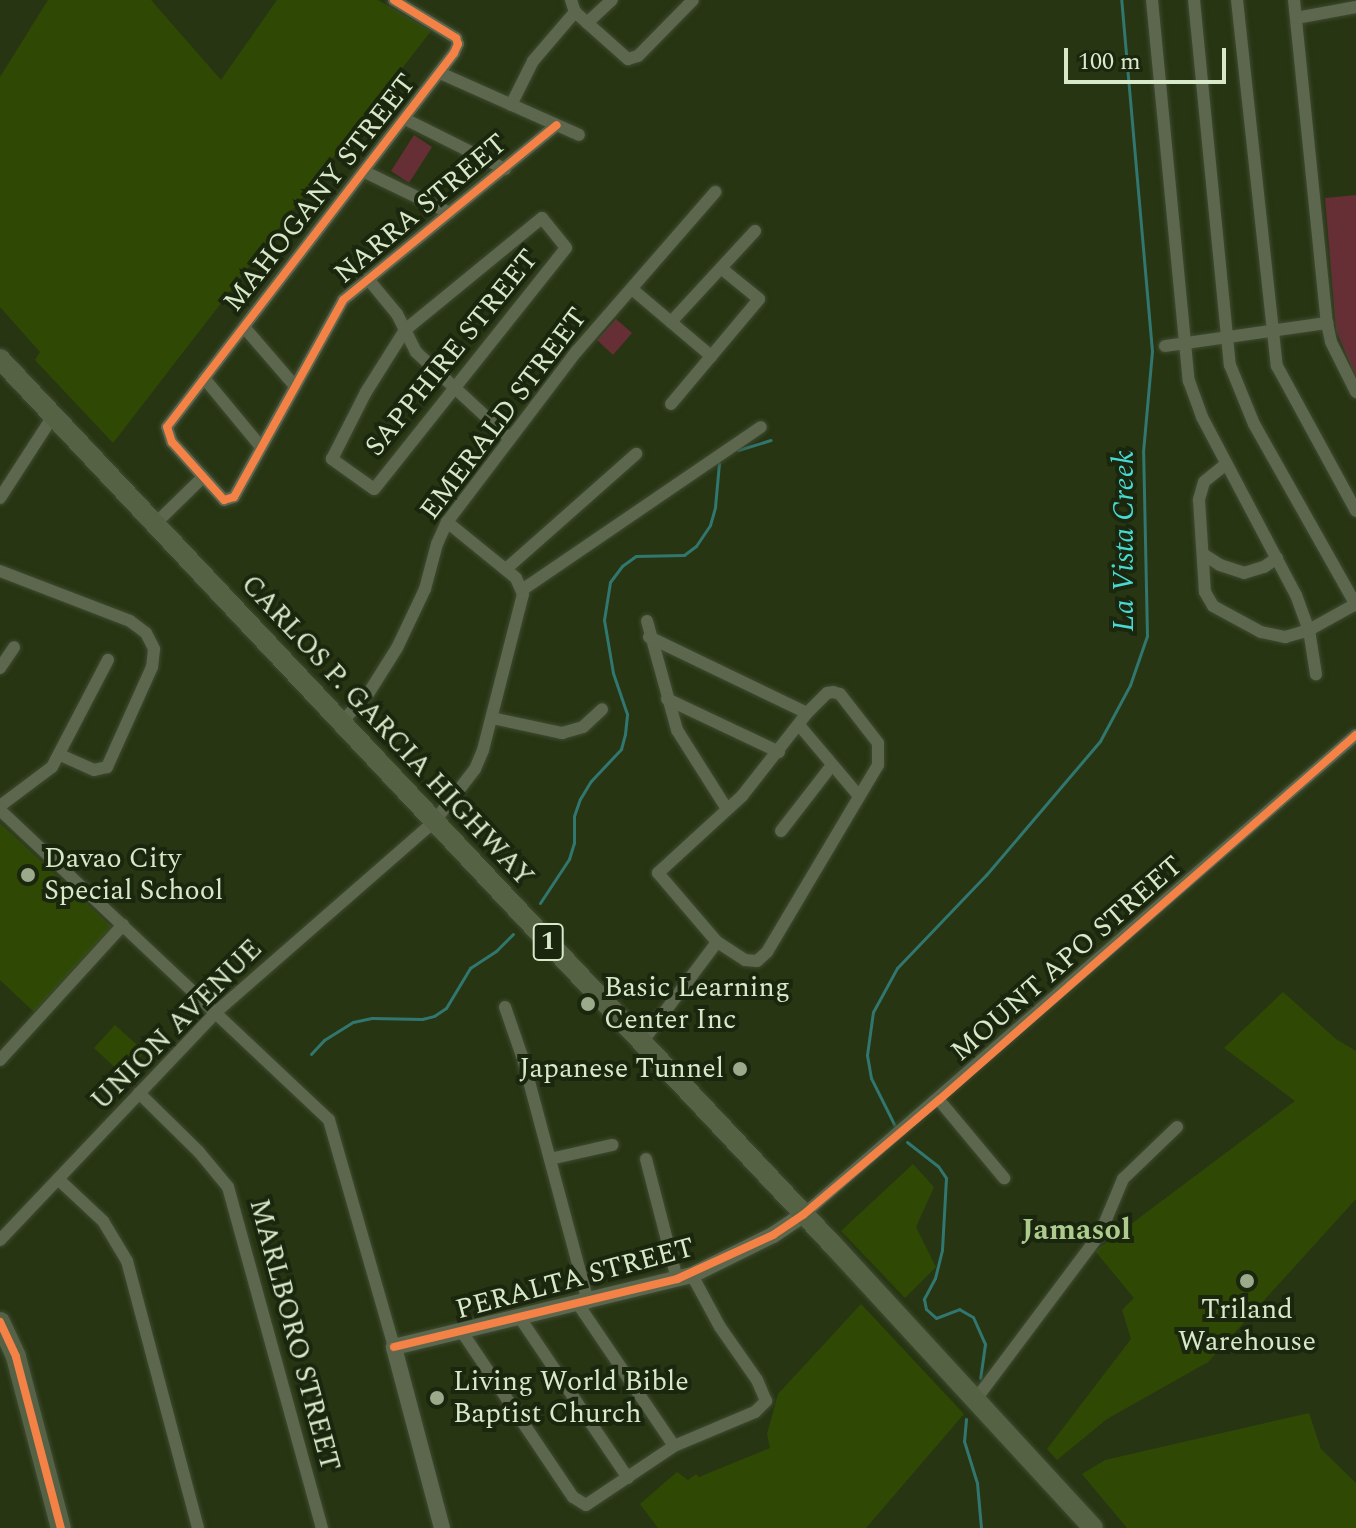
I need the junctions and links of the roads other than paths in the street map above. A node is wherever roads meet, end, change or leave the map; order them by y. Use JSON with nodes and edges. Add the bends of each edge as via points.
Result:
{"nodes":[{"id":1,"x":394,"y":0,"type":"edge"},
{"id":2,"x":612,"y":0,"type":"edge"},
{"id":3,"x":693,"y":0,"type":"edge"},
{"id":4,"x":1152,"y":0,"type":"edge"},
{"id":5,"x":1194,"y":0,"type":"edge"},
{"id":6,"x":1237,"y":0,"type":"edge"},
{"id":7,"x":1294,"y":0,"type":"edge"},
{"id":8,"x":573,"y":6,"type":"edge"},
{"id":9,"x":1356,"y":7,"type":"edge"},
{"id":10,"x":1296,"y":18,"type":"junction"},
{"id":11,"x":587,"y":23,"type":"junction"},
{"id":12,"x":440,"y":73,"type":"junction"},
{"id":13,"x":511,"y":105,"type":"junction"},
{"id":14,"x":405,"y":119,"type":"junction"},
{"id":15,"x":557,"y":125,"type":"junction"},
{"id":16,"x":579,"y":135,"type":"dead end"},
{"id":17,"x":505,"y":169,"type":"junction"},
{"id":18,"x":365,"y":172,"type":"junction"},
{"id":19,"x":715,"y":192,"type":"dead end"},
{"id":20,"x":450,"y":213,"type":"junction"},
{"id":21,"x":755,"y":231,"type":"dead end"},
{"id":22,"x":721,"y":268,"type":"junction"},
{"id":23,"x":368,"y":279,"type":"junction"},
{"id":24,"x":632,"y":289,"type":"junction"},
{"id":25,"x":671,"y":322,"type":"junction"},
{"id":26,"x":1327,"y":323,"type":"junction"},
{"id":27,"x":244,"y":327,"type":"junction"},
{"id":28,"x":405,"y":330,"type":"junction"},
{"id":29,"x":1272,"y":332,"type":"junction"},
{"id":30,"x":1227,"y":338,"type":"junction"},
{"id":31,"x":1185,"y":343,"type":"junction"},
{"id":32,"x":1165,"y":346,"type":"dead end"},
{"id":33,"x":711,"y":356,"type":"junction"},
{"id":34,"x":0,"y":359,"type":"edge"},
{"id":35,"x":204,"y":378,"type":"junction"},
{"id":36,"x":295,"y":386,"type":"junction"},
{"id":37,"x":456,"y":388,"type":"junction"},
{"id":38,"x":1356,"y":392,"type":"edge"},
{"id":39,"x":671,"y":404,"type":"dead end"},
{"id":40,"x":53,"y":416,"type":"junction"},
{"id":41,"x":761,"y":427,"type":"dead end"},
{"id":42,"x":510,"y":439,"type":"junction"},
{"id":43,"x":261,"y":447,"type":"junction"},
{"id":44,"x":636,"y":454,"type":"dead end"},
{"id":45,"x":1226,"y":464,"type":"junction"},
{"id":46,"x":203,"y":477,"type":"junction"},
{"id":47,"x":0,"y":498,"type":"edge"},
{"id":48,"x":1356,"y":511,"type":"edge"},
{"id":49,"x":447,"y":522,"type":"junction"},
{"id":50,"x":154,"y":525,"type":"junction"},
{"id":51,"x":1203,"y":554,"type":"junction"},
{"id":52,"x":1277,"y":558,"type":"junction"},
{"id":53,"x":506,"y":569,"type":"junction"},
{"id":54,"x":0,"y":571,"type":"edge"},
{"id":55,"x":522,"y":590,"type":"junction"},
{"id":56,"x":1356,"y":604,"type":"edge"},
{"id":57,"x":647,"y":621,"type":"dead end"},
{"id":58,"x":1309,"y":630,"type":"junction"},
{"id":59,"x":649,"y":637,"type":"junction"},
{"id":60,"x":14,"y":647,"type":"dead end"},
{"id":61,"x":108,"y":660,"type":"dead end"},
{"id":62,"x":0,"y":668,"type":"edge"},
{"id":63,"x":1316,"y":674,"type":"dead end"},
{"id":64,"x":667,"y":699,"type":"junction"},
{"id":65,"x":602,"y":709,"type":"dead end"},
{"id":66,"x":807,"y":713,"type":"junction"},
{"id":67,"x":492,"y":718,"type":"junction"},
{"id":68,"x":340,"y":724,"type":"junction"},
{"id":69,"x":799,"y":725,"type":"junction"},
{"id":70,"x":1356,"y":735,"type":"edge"},
{"id":71,"x":779,"y":752,"type":"junction"},
{"id":72,"x":61,"y":755,"type":"junction"},
{"id":73,"x":832,"y":765,"type":"junction"},
{"id":74,"x":859,"y":796,"type":"junction"},
{"id":75,"x":0,"y":808,"type":"edge"},
{"id":76,"x":727,"y":809,"type":"junction"},
{"id":77,"x":434,"y":822,"type":"junction"},
{"id":78,"x":781,"y":831,"type":"dead end"},
{"id":79,"x":123,"y":925,"type":"junction"},
{"id":80,"x":717,"y":942,"type":"junction"},
{"id":81,"x":505,"y":1007,"type":"dead end"},
{"id":82,"x":216,"y":1012,"type":"junction"},
{"id":83,"x":642,"y":1042,"type":"junction"},
{"id":84,"x":0,"y":1060,"type":"edge"},
{"id":85,"x":139,"y":1093,"type":"junction"},
{"id":86,"x":939,"y":1100,"type":"junction"},
{"id":87,"x":1177,"y":1127,"type":"dead end"},
{"id":88,"x":612,"y":1145,"type":"dead end"},
{"id":89,"x":550,"y":1159,"type":"junction"},
{"id":90,"x":646,"y":1159,"type":"dead end"},
{"id":91,"x":1004,"y":1178,"type":"dead end"},
{"id":92,"x":58,"y":1179,"type":"junction"},
{"id":93,"x":804,"y":1214,"type":"junction"},
{"id":94,"x":0,"y":1240,"type":"edge"},
{"id":95,"x":685,"y":1277,"type":"junction"},
{"id":96,"x":583,"y":1303,"type":"junction"},
{"id":97,"x":520,"y":1318,"type":"junction"},
{"id":98,"x":0,"y":1322,"type":"edge"},
{"id":99,"x":462,"y":1332,"type":"junction"},
{"id":100,"x":394,"y":1347,"type":"junction"},
{"id":101,"x":976,"y":1399,"type":"junction"},
{"id":102,"x":674,"y":1446,"type":"junction"},
{"id":103,"x":628,"y":1478,"type":"junction"},
{"id":104,"x":61,"y":1528,"type":"edge"},
{"id":105,"x":198,"y":1528,"type":"edge"},
{"id":106,"x":322,"y":1528,"type":"edge"},
{"id":107,"x":442,"y":1528,"type":"edge"},
{"id":108,"x":1093,"y":1528,"type":"edge"}],
"edges":[{"from":1,"to":12,"type":"street","name":"MAHOGANY STREET","via":[[456,38],[457,48]]},
{"from":2,"to":11,"type":"street"},
{"from":3,"to":11,"type":"street","via":[[634,58],[623,56]]},
{"from":4,"to":31,"type":"street"},
{"from":5,"to":30,"type":"street"},
{"from":6,"to":29,"type":"street"},
{"from":7,"to":10,"type":"street"},
{"from":8,"to":11,"type":"street"},
{"from":8,"to":13,"type":"street","via":[[533,61]]},
{"from":9,"to":10,"type":"street"},
{"from":10,"to":26,"type":"street"},
{"from":12,"to":13,"type":"street"},
{"from":12,"to":14,"type":"street","name":"MAHOGANY STREET"},
{"from":13,"to":15,"type":"street"},
{"from":14,"to":17,"type":"street"},
{"from":14,"to":18,"type":"street","name":"MAHOGANY STREET"},
{"from":15,"to":16,"type":"street"},
{"from":15,"to":17,"type":"street","name":"NARRA STREET"},
{"from":17,"to":20,"type":"street","name":"NARRA STREET"},
{"from":18,"to":20,"type":"street"},
{"from":18,"to":27,"type":"street","name":"MAHOGANY STREET"},
{"from":19,"to":24,"type":"street","name":"EMERALD STREET"},
{"from":20,"to":23,"type":"street","name":"NARRA STREET"},
{"from":21,"to":22,"type":"street"},
{"from":22,"to":25,"type":"street"},
{"from":22,"to":33,"type":"street","via":[[759,299]]},
{"from":23,"to":28,"type":"street"},
{"from":23,"to":36,"type":"street","name":"NARRA STREET","via":[[337,309]]},
{"from":24,"to":25,"type":"street"},
{"from":24,"to":42,"type":"street","name":"EMERALD STREET"},
{"from":25,"to":33,"type":"street"},
{"from":26,"to":29,"type":"street"},
{"from":26,"to":38,"type":"street"},
{"from":27,"to":35,"type":"street","name":"MAHOGANY STREET"},
{"from":27,"to":36,"type":"street"},
{"from":28,"to":37,"type":"street","via":[[416,352]]},
{"from":28,"to":37,"type":"street","name":"SAPPHIRE STREET","via":[[332,459],[374,489]]},
{"from":28,"to":37,"type":"street","name":"SAPPHIRE STREET","via":[[542,218],[566,248]]},
{"from":29,"to":30,"type":"street"},
{"from":29,"to":48,"type":"street","via":[[1283,381]]},
{"from":30,"to":31,"type":"street"},
{"from":30,"to":56,"type":"street","via":[[1241,398]]},
{"from":31,"to":32,"type":"street"},
{"from":31,"to":45,"type":"street","via":[[1194,399]]},
{"from":33,"to":39,"type":"street"},
{"from":34,"to":40,"type":"highway","name":"CARLOS P. GARCIA HIGHWAY","number":"1"},
{"from":35,"to":43,"type":"street"},
{"from":35,"to":46,"type":"street","name":"MAHOGANY STREET","via":[[167,431]]},
{"from":36,"to":43,"type":"street","name":"NARRA STREET"},
{"from":37,"to":42,"type":"street"},
{"from":40,"to":47,"type":"street"},
{"from":40,"to":50,"type":"highway","name":"CARLOS P. GARCIA HIGHWAY","number":"1"},
{"from":41,"to":55,"type":"street"},
{"from":42,"to":49,"type":"street","name":"EMERALD STREET"},
{"from":43,"to":46,"type":"street","name":"NARRA STREET","via":[[228,501]]},
{"from":44,"to":53,"type":"street"},
{"from":45,"to":51,"type":"street","via":[[1200,489]]},
{"from":45,"to":52,"type":"street"},
{"from":46,"to":50,"type":"street"},
{"from":49,"to":53,"type":"street"},
{"from":49,"to":68,"type":"street","name":"EMERALD STREET","via":[[425,589],[397,648],[368,694]]},
{"from":50,"to":68,"type":"highway","name":"CARLOS P. GARCIA HIGHWAY","number":"1"},
{"from":51,"to":52,"type":"street","via":[[1244,573]]},
{"from":51,"to":58,"type":"street","via":[[1205,592],[1219,610],[1275,637]]},
{"from":52,"to":58,"type":"street"},
{"from":53,"to":55,"type":"street"},
{"from":54,"to":72,"type":"street","via":[[130,621],[146,633],[154,649],[152,667],[104,770]]},
{"from":55,"to":67,"type":"street","name":"UNION AVENUE"},
{"from":56,"to":58,"type":"street"},
{"from":57,"to":59,"type":"street"},
{"from":58,"to":63,"type":"street"},
{"from":59,"to":64,"type":"street"},
{"from":59,"to":66,"type":"street"},
{"from":60,"to":62,"type":"street"},
{"from":61,"to":72,"type":"street"},
{"from":64,"to":71,"type":"street"},
{"from":64,"to":76,"type":"street","via":[[685,746]]},
{"from":65,"to":67,"type":"street","via":[[583,727],[562,733]]},
{"from":66,"to":69,"type":"street"},
{"from":66,"to":74,"type":"street","via":[[827,693],[840,694],[878,743],[878,765]]},
{"from":67,"to":77,"type":"street","name":"UNION AVENUE","via":[[475,769]]},
{"from":68,"to":77,"type":"highway","name":"CARLOS P. GARCIA HIGHWAY","number":"1"},
{"from":69,"to":71,"type":"street"},
{"from":69,"to":73,"type":"street"},
{"from":70,"to":86,"type":"street","name":"MOUNT APO STREET"},
{"from":71,"to":76,"type":"street"},
{"from":72,"to":75,"type":"street","via":[[44,776]]},
{"from":73,"to":74,"type":"street"},
{"from":73,"to":78,"type":"street"},
{"from":74,"to":80,"type":"street","via":[[767,952],[752,962]]},
{"from":75,"to":79,"type":"street"},
{"from":76,"to":80,"type":"street","via":[[658,873]]},
{"from":77,"to":82,"type":"street","name":"UNION AVENUE"},
{"from":77,"to":83,"type":"highway","name":"CARLOS P. GARCIA HIGHWAY","number":"1"},
{"from":79,"to":82,"type":"street"},
{"from":79,"to":84,"type":"street"},
{"from":80,"to":83,"type":"street"},
{"from":81,"to":89,"type":"street"},
{"from":82,"to":85,"type":"street","name":"UNION AVENUE"},
{"from":82,"to":100,"type":"street","via":[[323,1112],[334,1129]]},
{"from":83,"to":93,"type":"highway","name":"CARLOS P. GARCIA HIGHWAY","number":"1"},
{"from":85,"to":92,"type":"street","name":"UNION AVENUE"},
{"from":85,"to":106,"type":"street","name":"MARLBORO STREET","via":[[228,1187]]},
{"from":86,"to":91,"type":"street"},
{"from":86,"to":93,"type":"street","name":"MOUNT APO STREET"},
{"from":87,"to":101,"type":"street","via":[[1123,1179],[1100,1234]]},
{"from":88,"to":89,"type":"street"},
{"from":89,"to":96,"type":"street"},
{"from":90,"to":95,"type":"street"},
{"from":92,"to":94,"type":"street","name":"UNION AVENUE"},
{"from":92,"to":105,"type":"street","via":[[103,1221],[127,1261]]},
{"from":93,"to":95,"type":"street","name":"PERALTA STREET","via":[[773,1235]]},
{"from":93,"to":101,"type":"highway","name":"CARLOS P. GARCIA HIGHWAY","number":"1"},
{"from":95,"to":96,"type":"street","name":"PERALTA STREET"},
{"from":95,"to":102,"type":"street","via":[[766,1401],[755,1412]]},
{"from":96,"to":97,"type":"street","name":"PERALTA STREET"},
{"from":96,"to":102,"type":"street"},
{"from":97,"to":99,"type":"street","name":"PERALTA STREET"},
{"from":97,"to":103,"type":"street"},
{"from":98,"to":104,"type":"main road","via":[[20,1369]]},
{"from":99,"to":100,"type":"street","name":"PERALTA STREET"},
{"from":99,"to":103,"type":"street","via":[[581,1505]]},
{"from":100,"to":107,"type":"street"},
{"from":101,"to":108,"type":"highway","name":"CARLOS P. GARCIA HIGHWAY","number":"1"},
{"from":102,"to":103,"type":"street"}]}
